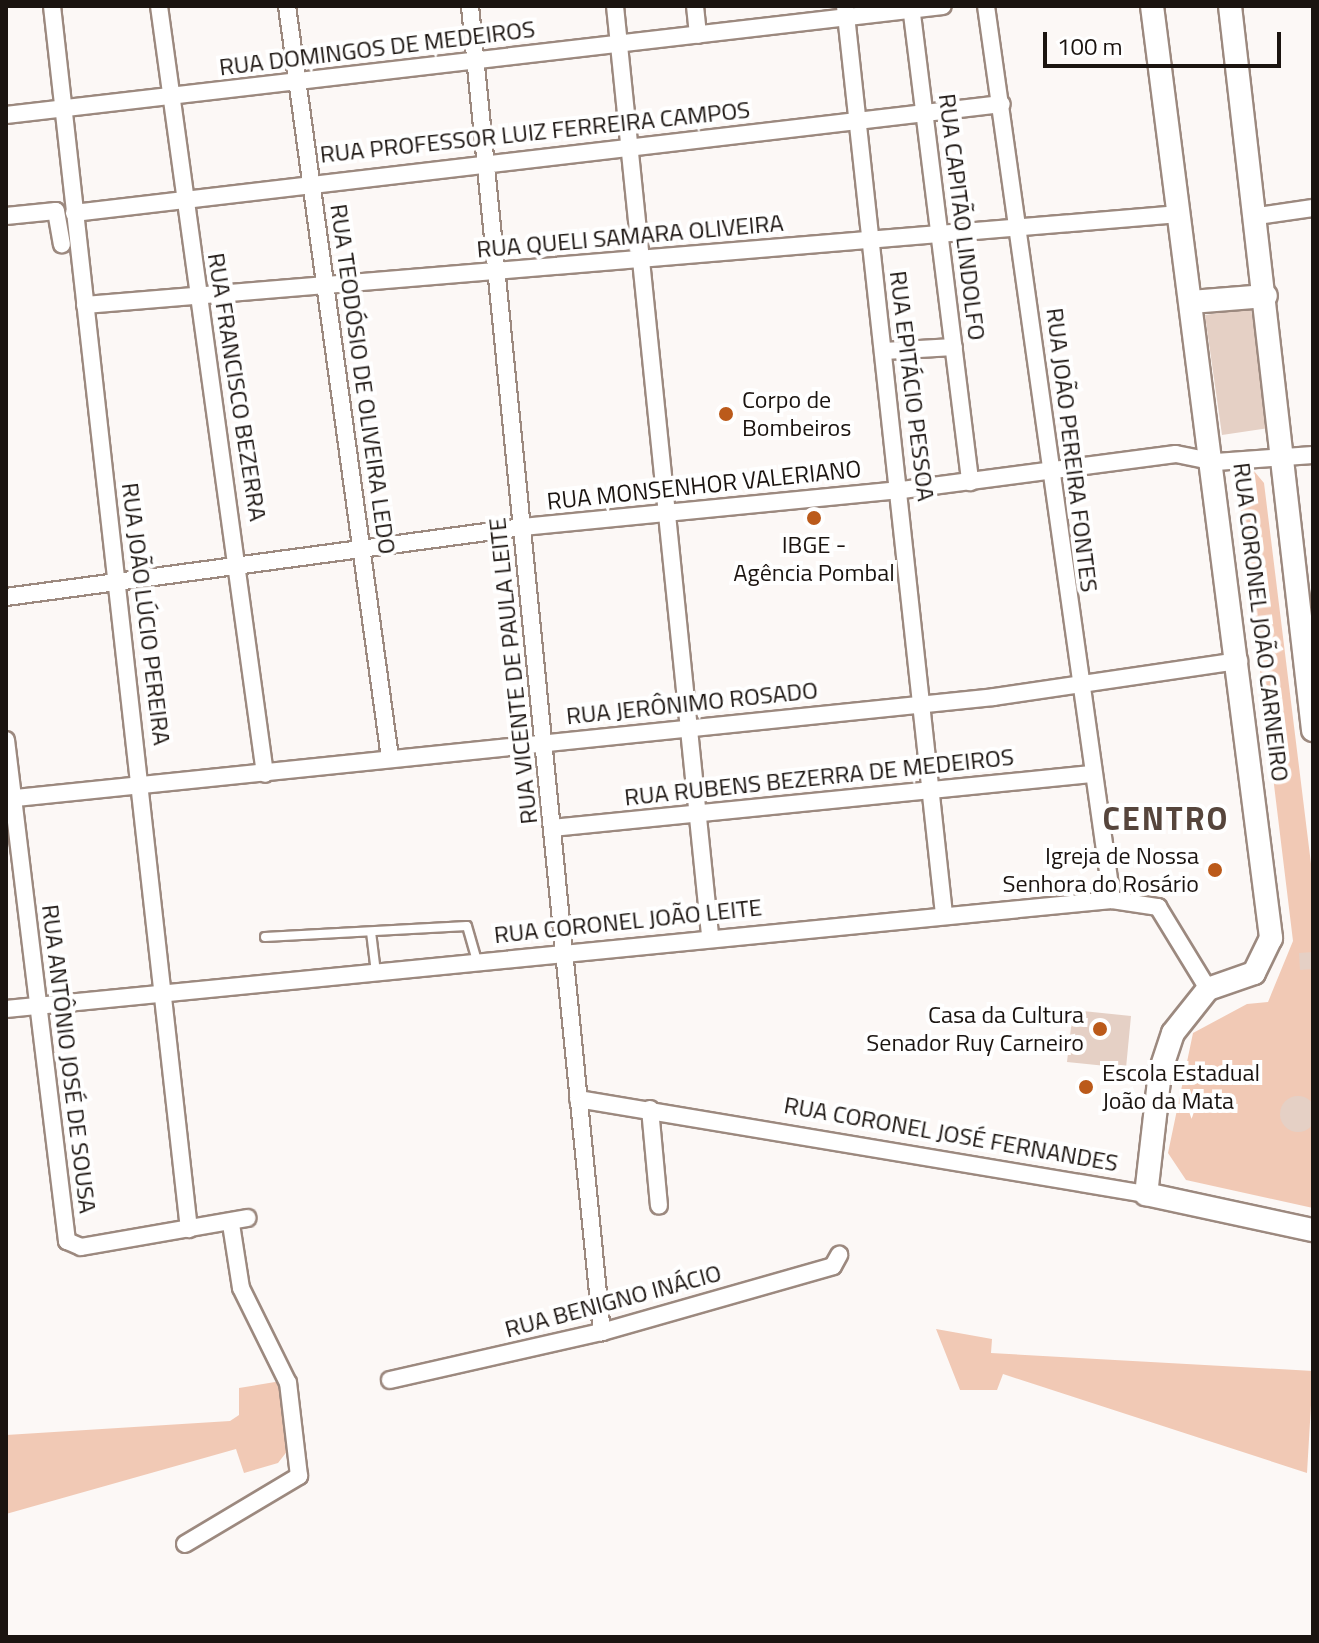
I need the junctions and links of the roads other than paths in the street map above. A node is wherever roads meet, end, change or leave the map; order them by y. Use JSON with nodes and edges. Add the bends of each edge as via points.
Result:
{"nodes":[{"id":1,"x":52,"y":6,"type":"edge"},
{"id":2,"x":159,"y":6,"type":"edge"},
{"id":3,"x":287,"y":6,"type":"edge"},
{"id":4,"x":470,"y":6,"type":"edge"},
{"id":5,"x":615,"y":6,"type":"edge"},
{"id":6,"x":695,"y":6,"type":"edge"},
{"id":7,"x":943,"y":6,"type":"edge"},
{"id":8,"x":986,"y":6,"type":"edge"},
{"id":9,"x":1152,"y":6,"type":"edge"},
{"id":10,"x":1230,"y":6,"type":"edge"},
{"id":11,"x":911,"y":8,"type":"edge"},
{"id":12,"x":846,"y":11,"type":"edge"},
{"id":13,"x":698,"y":35,"type":"junction"},
{"id":14,"x":619,"y":45,"type":"junction"},
{"id":15,"x":475,"y":60,"type":"junction"},
{"id":16,"x":296,"y":81,"type":"junction"},
{"id":17,"x":170,"y":96,"type":"junction"},
{"id":18,"x":1002,"y":104,"type":"junction"},
{"id":19,"x":62,"y":109,"type":"junction"},
{"id":20,"x":926,"y":112,"type":"junction"},
{"id":21,"x":6,"y":115,"type":"edge"},
{"id":22,"x":858,"y":120,"type":"junction"},
{"id":23,"x":629,"y":148,"type":"junction"},
{"id":24,"x":486,"y":161,"type":"junction"},
{"id":25,"x":312,"y":180,"type":"junction"},
{"id":26,"x":184,"y":199,"type":"junction"},
{"id":27,"x":1313,"y":208,"type":"edge"},
{"id":28,"x":74,"y":213,"type":"junction"},
{"id":29,"x":1179,"y":214,"type":"junction"},
{"id":30,"x":6,"y":216,"type":"edge"},
{"id":31,"x":1258,"y":216,"type":"junction"},
{"id":32,"x":1018,"y":227,"type":"junction"},
{"id":33,"x":941,"y":234,"type":"junction"},
{"id":34,"x":870,"y":239,"type":"junction"},
{"id":35,"x":62,"y":244,"type":"dead end"},
{"id":36,"x":641,"y":259,"type":"junction"},
{"id":37,"x":497,"y":271,"type":"junction"},
{"id":38,"x":327,"y":285,"type":"junction"},
{"id":39,"x":198,"y":295,"type":"junction"},
{"id":40,"x":1266,"y":296,"type":"junction"},
{"id":41,"x":1191,"y":302,"type":"junction"},
{"id":42,"x":85,"y":305,"type":"junction"},
{"id":43,"x":954,"y":347,"type":"junction"},
{"id":44,"x":884,"y":351,"type":"junction"},
{"id":45,"x":1313,"y":455,"type":"edge"},
{"id":46,"x":1285,"y":459,"type":"junction"},
{"id":47,"x":1216,"y":462,"type":"junction"},
{"id":48,"x":1051,"y":470,"type":"junction"},
{"id":49,"x":970,"y":482,"type":"junction"},
{"id":50,"x":902,"y":490,"type":"junction"},
{"id":51,"x":670,"y":514,"type":"junction"},
{"id":52,"x":523,"y":527,"type":"junction"},
{"id":53,"x":361,"y":547,"type":"junction"},
{"id":54,"x":239,"y":565,"type":"junction"},
{"id":55,"x":116,"y":580,"type":"junction"},
{"id":56,"x":6,"y":597,"type":"edge"},
{"id":57,"x":1239,"y":661,"type":"junction"},
{"id":58,"x":1078,"y":686,"type":"junction"},
{"id":59,"x":921,"y":703,"type":"junction"},
{"id":60,"x":690,"y":726,"type":"junction"},
{"id":61,"x":1313,"y":730,"type":"edge"},
{"id":62,"x":6,"y":740,"type":"edge"},
{"id":63,"x":544,"y":744,"type":"junction"},
{"id":64,"x":390,"y":758,"type":"junction"},
{"id":65,"x":265,"y":774,"type":"junction"},
{"id":66,"x":1091,"y":774,"type":"junction"},
{"id":67,"x":143,"y":785,"type":"junction"},
{"id":68,"x":929,"y":789,"type":"junction"},
{"id":69,"x":10,"y":798,"type":"edge"},
{"id":70,"x":698,"y":813,"type":"junction"},
{"id":71,"x":552,"y":828,"type":"junction"},
{"id":72,"x":1112,"y":900,"type":"junction"},
{"id":73,"x":944,"y":915,"type":"junction"},
{"id":74,"x":371,"y":932,"type":"junction"},
{"id":75,"x":710,"y":935,"type":"junction"},
{"id":76,"x":265,"y":937,"type":"dead end"},
{"id":77,"x":564,"y":952,"type":"junction"},
{"id":78,"x":477,"y":961,"type":"junction"},
{"id":79,"x":376,"y":971,"type":"junction"},
{"id":80,"x":1208,"y":989,"type":"junction"},
{"id":81,"x":162,"y":992,"type":"junction"},
{"id":82,"x":36,"y":1006,"type":"junction"},
{"id":83,"x":6,"y":1009,"type":"edge"},
{"id":84,"x":578,"y":1099,"type":"junction"},
{"id":85,"x":650,"y":1109,"type":"junction"},
{"id":86,"x":1146,"y":1194,"type":"junction"},
{"id":87,"x":659,"y":1206,"type":"dead end"},
{"id":88,"x":189,"y":1229,"type":"junction"},
{"id":89,"x":1313,"y":1230,"type":"edge"},
{"id":90,"x":839,"y":1255,"type":"dead end"},
{"id":91,"x":602,"y":1332,"type":"junction"},
{"id":92,"x":390,"y":1380,"type":"dead end"},
{"id":93,"x":185,"y":1544,"type":"dead end"}],
"edges":[{"from":1,"to":19,"type":"street","name":"RUA JOÃO LÚCIO PEREIRA"},
{"from":2,"to":17,"type":"street","name":"RUA FRANCISCO BEZERRA"},
{"from":3,"to":16,"type":"street","name":"RUA TEODÓSIO DE OLIVEIRA LEDO"},
{"from":4,"to":15,"type":"street","name":"RUA VICENTE DE PAULA LEITE"},
{"from":5,"to":14,"type":"street"},
{"from":6,"to":13,"type":"street"},
{"from":7,"to":11,"type":"street","name":"RUA DOMINGOS DE MEDEIROS"},
{"from":8,"to":18,"type":"street","name":"RUA JOÃO PEREIRA FONTES"},
{"from":9,"to":29,"type":"main road","name":"RUA CORONEL JOÃO CARNEIRO"},
{"from":10,"to":31,"type":"main road","name":"RUA CORONEL JOÃO CARNEIRO"},
{"from":11,"to":12,"type":"street","name":"RUA DOMINGOS DE MEDEIROS"},
{"from":11,"to":20,"type":"street","name":"RUA CAPITÃO LINDOLFO"},
{"from":12,"to":13,"type":"street","name":"RUA DOMINGOS DE MEDEIROS"},
{"from":12,"to":22,"type":"street","name":"RUA EPITÁCIO PESSOA"},
{"from":13,"to":14,"type":"street","name":"RUA DOMINGOS DE MEDEIROS"},
{"from":14,"to":15,"type":"street","name":"RUA DOMINGOS DE MEDEIROS"},
{"from":14,"to":23,"type":"street"},
{"from":15,"to":16,"type":"street","name":"RUA DOMINGOS DE MEDEIROS"},
{"from":15,"to":24,"type":"street","name":"RUA VICENTE DE PAULA LEITE"},
{"from":16,"to":17,"type":"street","name":"RUA DOMINGOS DE MEDEIROS"},
{"from":16,"to":25,"type":"street","name":"RUA TEODÓSIO DE OLIVEIRA LEDO"},
{"from":17,"to":19,"type":"street","name":"RUA DOMINGOS DE MEDEIROS"},
{"from":17,"to":26,"type":"street","name":"RUA FRANCISCO BEZERRA"},
{"from":18,"to":20,"type":"street","name":"RUA PROFESSOR LUIZ FERREIRA CAMPOS"},
{"from":18,"to":32,"type":"street","name":"RUA JOÃO PEREIRA FONTES"},
{"from":19,"to":21,"type":"street","name":"RUA DOMINGOS DE MEDEIROS"},
{"from":19,"to":28,"type":"street","name":"RUA JOÃO LÚCIO PEREIRA"},
{"from":20,"to":22,"type":"street","name":"RUA PROFESSOR LUIZ FERREIRA CAMPOS"},
{"from":20,"to":33,"type":"street","name":"RUA CAPITÃO LINDOLFO"},
{"from":22,"to":23,"type":"street","name":"RUA PROFESSOR LUIZ FERREIRA CAMPOS"},
{"from":22,"to":34,"type":"street","name":"RUA EPITÁCIO PESSOA"},
{"from":23,"to":24,"type":"street","name":"RUA PROFESSOR LUIZ FERREIRA CAMPOS"},
{"from":23,"to":36,"type":"street"},
{"from":24,"to":25,"type":"street","name":"RUA PROFESSOR LUIZ FERREIRA CAMPOS"},
{"from":24,"to":37,"type":"street","name":"RUA VICENTE DE PAULA LEITE"},
{"from":25,"to":26,"type":"street","name":"RUA PROFESSOR LUIZ FERREIRA CAMPOS"},
{"from":25,"to":38,"type":"street","name":"RUA TEODÓSIO DE OLIVEIRA LEDO"},
{"from":26,"to":28,"type":"street","name":"RUA PROFESSOR LUIZ FERREIRA CAMPOS"},
{"from":26,"to":39,"type":"street","name":"RUA FRANCISCO BEZERRA"},
{"from":27,"to":31,"type":"street"},
{"from":28,"to":42,"type":"street","name":"RUA JOÃO LÚCIO PEREIRA"},
{"from":29,"to":32,"type":"street","name":"RUA QUELI SAMARA OLIVEIRA"},
{"from":29,"to":41,"type":"main road","name":"RUA CORONEL JOÃO CARNEIRO"},
{"from":30,"to":35,"type":"street","via":[[56,211]]},
{"from":31,"to":40,"type":"main road","name":"RUA CORONEL JOÃO CARNEIRO"},
{"from":32,"to":33,"type":"street","name":"RUA QUELI SAMARA OLIVEIRA"},
{"from":32,"to":48,"type":"street","name":"RUA JOÃO PEREIRA FONTES"},
{"from":33,"to":34,"type":"street","name":"RUA QUELI SAMARA OLIVEIRA"},
{"from":33,"to":43,"type":"street","name":"RUA CAPITÃO LINDOLFO"},
{"from":34,"to":36,"type":"street","name":"RUA QUELI SAMARA OLIVEIRA"},
{"from":34,"to":44,"type":"street","name":"RUA EPITÁCIO PESSOA"},
{"from":36,"to":37,"type":"street","name":"RUA QUELI SAMARA OLIVEIRA"},
{"from":36,"to":51,"type":"street"},
{"from":37,"to":38,"type":"street","name":"RUA QUELI SAMARA OLIVEIRA"},
{"from":37,"to":52,"type":"street","name":"RUA VICENTE DE PAULA LEITE"},
{"from":38,"to":39,"type":"street","name":"RUA QUELI SAMARA OLIVEIRA"},
{"from":38,"to":53,"type":"street","name":"RUA TEODÓSIO DE OLIVEIRA LEDO"},
{"from":39,"to":42,"type":"street","name":"RUA QUELI SAMARA OLIVEIRA"},
{"from":39,"to":54,"type":"street","name":"RUA FRANCISCO BEZERRA"},
{"from":40,"to":41,"type":"main road"},
{"from":40,"to":46,"type":"main road","name":"RUA CORONEL JOÃO CARNEIRO"},
{"from":41,"to":47,"type":"main road","name":"RUA CORONEL JOÃO CARNEIRO"},
{"from":42,"to":55,"type":"street","name":"RUA JOÃO LÚCIO PEREIRA"},
{"from":43,"to":44,"type":"street"},
{"from":43,"to":49,"type":"street","name":"RUA CAPITÃO LINDOLFO"},
{"from":44,"to":50,"type":"street","name":"RUA EPITÁCIO PESSOA"},
{"from":45,"to":46,"type":"street","name":"RUA MONSENHOR VALERIANO"},
{"from":46,"to":47,"type":"street","name":"RUA MONSENHOR VALERIANO"},
{"from":46,"to":61,"type":"main road","name":"RUA CORONEL JOÃO CARNEIRO"},
{"from":47,"to":48,"type":"street","name":"RUA MONSENHOR VALERIANO","via":[[1176,454]]},
{"from":47,"to":57,"type":"main road","name":"RUA CORONEL JOÃO CARNEIRO"},
{"from":48,"to":49,"type":"street","name":"RUA MONSENHOR VALERIANO"},
{"from":48,"to":58,"type":"street","name":"RUA JOÃO PEREIRA FONTES"},
{"from":49,"to":50,"type":"street","name":"RUA MONSENHOR VALERIANO"},
{"from":50,"to":51,"type":"street","name":"RUA MONSENHOR VALERIANO"},
{"from":50,"to":59,"type":"street","name":"RUA EPITÁCIO PESSOA"},
{"from":51,"to":52,"type":"street","name":"RUA MONSENHOR VALERIANO"},
{"from":51,"to":60,"type":"street"},
{"from":52,"to":53,"type":"street","name":"RUA MONSENHOR VALERIANO"},
{"from":52,"to":63,"type":"street","name":"RUA VICENTE DE PAULA LEITE"},
{"from":53,"to":54,"type":"street","name":"RUA MONSENHOR VALERIANO"},
{"from":53,"to":64,"type":"street","name":"RUA TEODÓSIO DE OLIVEIRA LEDO"},
{"from":54,"to":55,"type":"street","name":"RUA MONSENHOR VALERIANO"},
{"from":54,"to":65,"type":"street","name":"RUA FRANCISCO BEZERRA"},
{"from":55,"to":56,"type":"street","name":"RUA MONSENHOR VALERIANO"},
{"from":55,"to":67,"type":"street","name":"RUA JOÃO LÚCIO PEREIRA"},
{"from":57,"to":58,"type":"street","name":"RUA JERÔNIMO ROSADO"},
{"from":57,"to":80,"type":"main road","name":"RUA CORONEL JOÃO CARNEIRO","via":[[1271,938],[1254,973]]},
{"from":58,"to":59,"type":"street","name":"RUA JERÔNIMO ROSADO"},
{"from":58,"to":66,"type":"street","name":"RUA JOÃO PEREIRA FONTES"},
{"from":59,"to":60,"type":"street","name":"RUA JERÔNIMO ROSADO"},
{"from":59,"to":68,"type":"street","name":"RUA EPITÁCIO PESSOA"},
{"from":60,"to":63,"type":"street","name":"RUA JERÔNIMO ROSADO"},
{"from":60,"to":70,"type":"street"},
{"from":62,"to":69,"type":"street","name":"RUA ANTÔNIO JOSÉ DE SOUSA"},
{"from":63,"to":64,"type":"street","name":"RUA JERÔNIMO ROSADO"},
{"from":63,"to":71,"type":"street","name":"RUA VICENTE DE PAULA LEITE"},
{"from":64,"to":65,"type":"street","name":"RUA JERÔNIMO ROSADO"},
{"from":65,"to":67,"type":"street","name":"RUA JERÔNIMO ROSADO"},
{"from":66,"to":68,"type":"street","name":"RUA RUBENS BEZERRA DE MEDEIROS"},
{"from":66,"to":72,"type":"street","name":"RUA JOÃO PEREIRA FONTES"},
{"from":67,"to":69,"type":"street","name":"RUA JERÔNIMO ROSADO"},
{"from":67,"to":81,"type":"street","name":"RUA JOÃO LÚCIO PEREIRA"},
{"from":68,"to":70,"type":"street","name":"RUA RUBENS BEZERRA DE MEDEIROS"},
{"from":68,"to":73,"type":"street","name":"RUA EPITÁCIO PESSOA"},
{"from":69,"to":82,"type":"street","name":"RUA ANTÔNIO JOSÉ DE SOUSA"},
{"from":70,"to":71,"type":"street","name":"RUA RUBENS BEZERRA DE MEDEIROS"},
{"from":70,"to":75,"type":"street"},
{"from":71,"to":77,"type":"street","name":"RUA VICENTE DE PAULA LEITE"},
{"from":72,"to":73,"type":"street","name":"RUA CORONEL JOÃO LEITE"},
{"from":72,"to":80,"type":"street","name":"RUA CORONEL JOÃO LEITE","via":[[1158,907]]},
{"from":73,"to":75,"type":"street","name":"RUA CORONEL JOÃO LEITE"},
{"from":74,"to":76,"type":"lane"},
{"from":74,"to":78,"type":"lane","via":[[467,926]]},
{"from":74,"to":79,"type":"lane"},
{"from":75,"to":77,"type":"street","name":"RUA CORONEL JOÃO LEITE"},
{"from":77,"to":78,"type":"street","name":"RUA CORONEL JOÃO LEITE"},
{"from":77,"to":84,"type":"street","name":"RUA VICENTE DE PAULA LEITE"},
{"from":78,"to":79,"type":"street","name":"RUA CORONEL JOÃO LEITE"},
{"from":79,"to":81,"type":"street","name":"RUA CORONEL JOÃO LEITE"},
{"from":80,"to":86,"type":"main road","name":"RUA CORONEL JOÃO CARNEIRO","via":[[1183,1014],[1166,1050]]},
{"from":81,"to":82,"type":"street","name":"RUA CORONEL JOÃO LEITE"},
{"from":81,"to":88,"type":"street","name":"RUA JOÃO LÚCIO PEREIRA"},
{"from":82,"to":83,"type":"street","name":"RUA CORONEL JOÃO LEITE"},
{"from":82,"to":88,"type":"street","name":"RUA ANTÔNIO JOSÉ DE SOUSA","via":[[67,1241],[81,1247]]},
{"from":84,"to":85,"type":"street","name":"RUA CORONEL JOSÉ FERNANDES"},
{"from":84,"to":91,"type":"street","name":"RUA VICENTE DE PAULA LEITE"},
{"from":85,"to":86,"type":"street","name":"RUA CORONEL JOSÉ FERNANDES"},
{"from":85,"to":87,"type":"street"},
{"from":86,"to":89,"type":"main road","name":"RUA CORONEL JOSÉ FERNANDES"},
{"from":88,"to":93,"type":"street","via":[[239,1221],[241,1288],[288,1383],[300,1468],[293,1485]]},
{"from":90,"to":91,"type":"street","name":"RUA BENIGNO INÁCIO","via":[[833,1266]]},
{"from":91,"to":92,"type":"street","name":"RUA BENIGNO INÁCIO"}]}
